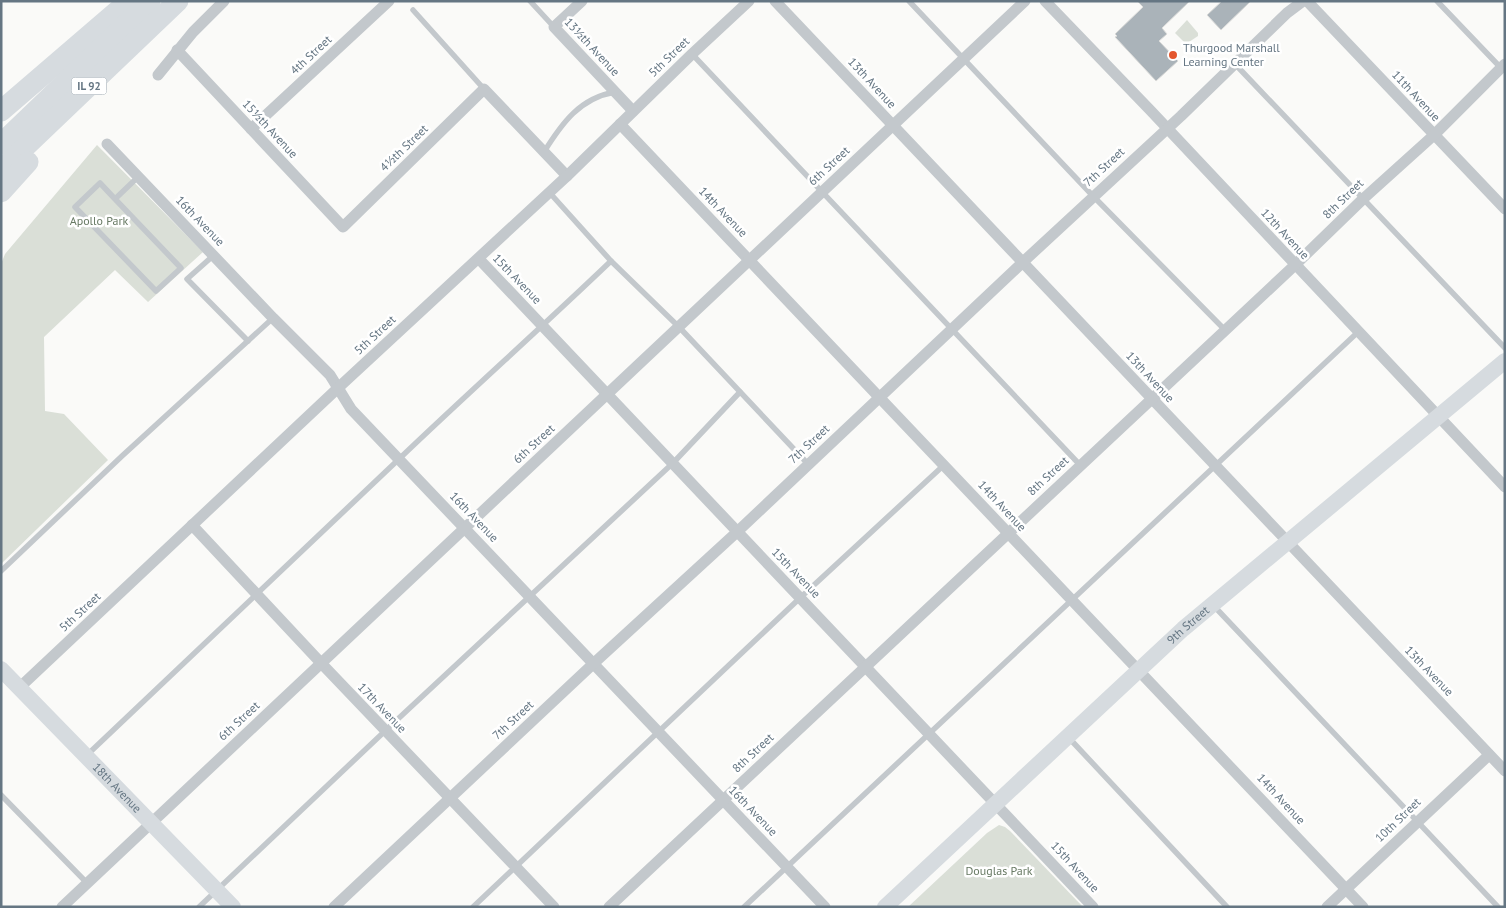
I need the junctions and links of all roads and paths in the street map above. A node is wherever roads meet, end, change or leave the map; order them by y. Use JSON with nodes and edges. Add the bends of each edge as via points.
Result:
{"nodes":[{"id":1,"x":129,"y":1,"type":"edge"},
{"id":2,"x":150,"y":1,"type":"edge"},
{"id":3,"x":178,"y":1,"type":"edge"},
{"id":4,"x":224,"y":1,"type":"edge"},
{"id":5,"x":389,"y":1,"type":"edge"},
{"id":6,"x":530,"y":1,"type":"edge"},
{"id":7,"x":582,"y":1,"type":"edge"},
{"id":8,"x":749,"y":1,"type":"edge"},
{"id":9,"x":776,"y":1,"type":"edge"},
{"id":10,"x":909,"y":1,"type":"edge"},
{"id":11,"x":1025,"y":1,"type":"edge"},
{"id":12,"x":1045,"y":1,"type":"edge"},
{"id":13,"x":1303,"y":1,"type":"edge"},
{"id":14,"x":1307,"y":1,"type":"edge"},
{"id":15,"x":1437,"y":1,"type":"edge"},
{"id":16,"x":413,"y":10,"type":"dead end"},
{"id":17,"x":554,"y":26,"type":"junction"},
{"id":18,"x":177,"y":50,"type":"junction"},
{"id":19,"x":124,"y":52,"type":"junction"},
{"id":20,"x":692,"y":54,"type":"junction"},
{"id":21,"x":964,"y":59,"type":"junction"},
{"id":22,"x":1235,"y":64,"type":"junction"},
{"id":23,"x":1503,"y":66,"type":"edge"},
{"id":24,"x":158,"y":75,"type":"dead end"},
{"id":25,"x":484,"y":88,"type":"junction"},
{"id":26,"x":615,"y":92,"type":"junction"},
{"id":27,"x":633,"y":111,"type":"junction"},
{"id":28,"x":1,"y":112,"type":"edge"},
{"id":29,"x":620,"y":124,"type":"junction"},
{"id":30,"x":893,"y":125,"type":"junction"},
{"id":31,"x":251,"y":129,"type":"junction"},
{"id":32,"x":1167,"y":129,"type":"junction"},
{"id":33,"x":1434,"y":135,"type":"junction"},
{"id":34,"x":1,"y":144,"type":"edge"},
{"id":35,"x":108,"y":144,"type":"dead end"},
{"id":36,"x":544,"y":152,"type":"junction"},
{"id":37,"x":1,"y":170,"type":"edge"},
{"id":38,"x":138,"y":176,"type":"junction"},
{"id":39,"x":567,"y":176,"type":"junction"},
{"id":40,"x":1,"y":192,"type":"edge"},
{"id":41,"x":549,"y":192,"type":"junction"},
{"id":42,"x":821,"y":192,"type":"junction"},
{"id":43,"x":1093,"y":196,"type":"junction"},
{"id":44,"x":115,"y":199,"type":"junction"},
{"id":45,"x":1363,"y":199,"type":"junction"},
{"id":46,"x":1505,"y":209,"type":"edge"},
{"id":47,"x":343,"y":227,"type":"joint"},
{"id":48,"x":214,"y":255,"type":"junction"},
{"id":49,"x":479,"y":259,"type":"junction"},
{"id":50,"x":750,"y":260,"type":"junction"},
{"id":51,"x":611,"y":261,"type":"junction"},
{"id":52,"x":1022,"y":262,"type":"junction"},
{"id":53,"x":1294,"y":265,"type":"junction"},
{"id":54,"x":273,"y":318,"type":"junction"},
{"id":55,"x":543,"y":326,"type":"junction"},
{"id":56,"x":679,"y":327,"type":"junction"},
{"id":57,"x":951,"y":330,"type":"junction"},
{"id":58,"x":1224,"y":330,"type":"junction"},
{"id":59,"x":1358,"y":332,"type":"junction"},
{"id":60,"x":248,"y":341,"type":"junction"},
{"id":61,"x":1505,"y":348,"type":"edge"},
{"id":62,"x":1505,"y":361,"type":"edge"},
{"id":63,"x":338,"y":388,"type":"junction"},
{"id":64,"x":740,"y":392,"type":"junction"},
{"id":65,"x":608,"y":394,"type":"junction"},
{"id":66,"x":880,"y":396,"type":"junction"},
{"id":67,"x":1152,"y":399,"type":"junction"},
{"id":68,"x":1438,"y":416,"type":"junction"},
{"id":69,"x":399,"y":458,"type":"junction"},
{"id":70,"x":673,"y":463,"type":"junction"},
{"id":71,"x":808,"y":464,"type":"junction"},
{"id":72,"x":944,"y":465,"type":"junction"},
{"id":73,"x":1080,"y":465,"type":"junction"},
{"id":74,"x":1215,"y":465,"type":"junction"},
{"id":75,"x":1505,"y":487,"type":"edge"},
{"id":76,"x":192,"y":526,"type":"junction"},
{"id":77,"x":464,"y":527,"type":"junction"},
{"id":78,"x":737,"y":532,"type":"junction"},
{"id":79,"x":1008,"y":532,"type":"junction"},
{"id":80,"x":1287,"y":542,"type":"junction"},
{"id":81,"x":1,"y":571,"type":"edge"},
{"id":82,"x":257,"y":595,"type":"junction"},
{"id":83,"x":530,"y":596,"type":"junction"},
{"id":84,"x":801,"y":597,"type":"junction"},
{"id":85,"x":1072,"y":599,"type":"junction"},
{"id":86,"x":1212,"y":603,"type":"junction"},
{"id":87,"x":320,"y":663,"type":"junction"},
{"id":88,"x":593,"y":664,"type":"junction"},
{"id":89,"x":866,"y":667,"type":"junction"},
{"id":90,"x":1,"y":669,"type":"edge"},
{"id":91,"x":1139,"y":669,"type":"junction"},
{"id":92,"x":19,"y":688,"type":"junction"},
{"id":93,"x":385,"y":731,"type":"junction"},
{"id":94,"x":658,"y":732,"type":"junction"},
{"id":95,"x":929,"y":732,"type":"junction"},
{"id":96,"x":1067,"y":736,"type":"junction"},
{"id":97,"x":1489,"y":755,"type":"junction"},
{"id":98,"x":85,"y":756,"type":"junction"},
{"id":99,"x":1505,"y":771,"type":"edge"},
{"id":100,"x":1,"y":795,"type":"edge"},
{"id":101,"x":450,"y":798,"type":"junction"},
{"id":102,"x":722,"y":800,"type":"junction"},
{"id":103,"x":996,"y":803,"type":"junction"},
{"id":104,"x":1416,"y":822,"type":"junction"},
{"id":105,"x":151,"y":823,"type":"junction"},
{"id":106,"x":516,"y":866,"type":"junction"},
{"id":107,"x":788,"y":867,"type":"junction"},
{"id":108,"x":87,"y":883,"type":"junction"},
{"id":109,"x":217,"y":890,"type":"junction"},
{"id":110,"x":1347,"y":890,"type":"junction"},
{"id":111,"x":62,"y":907,"type":"edge"},
{"id":112,"x":199,"y":907,"type":"edge"},
{"id":113,"x":233,"y":907,"type":"edge"},
{"id":114,"x":334,"y":907,"type":"edge"},
{"id":115,"x":473,"y":907,"type":"edge"},
{"id":116,"x":554,"y":907,"type":"edge"},
{"id":117,"x":609,"y":907,"type":"edge"},
{"id":118,"x":744,"y":907,"type":"edge"},
{"id":119,"x":825,"y":907,"type":"edge"},
{"id":120,"x":886,"y":907,"type":"edge"},
{"id":121,"x":1093,"y":907,"type":"edge"},
{"id":122,"x":1227,"y":907,"type":"edge"},
{"id":123,"x":1327,"y":907,"type":"edge"},
{"id":124,"x":1363,"y":907,"type":"edge"},
{"id":125,"x":1498,"y":907,"type":"edge"}],
"edges":[{"from":1,"to":28,"type":"highway"},
{"from":2,"to":34,"type":"highway","number":"IL 92"},
{"from":3,"to":19,"type":"highway","number":"IL 92"},
{"from":4,"to":18,"type":"street"},
{"from":5,"to":31,"type":"street","name":"4th Street"},
{"from":6,"to":17,"type":"lane","name":"13½th Avenue"},
{"from":7,"to":17,"type":"street"},
{"from":8,"to":20,"type":"street","name":"5th Street"},
{"from":9,"to":30,"type":"street","name":"13th Avenue"},
{"from":10,"to":21,"type":"lane"},
{"from":11,"to":21,"type":"street","name":"6th Street"},
{"from":12,"to":32,"type":"street","name":"12th Avenue"},
{"from":13,"to":22,"type":"street","name":"7th Street"},
{"from":14,"to":33,"type":"street","name":"11th Avenue"},
{"from":15,"to":23,"type":"lane"},
{"from":16,"to":25,"type":"lane"},
{"from":17,"to":26,"type":"street","name":"13½th Avenue"},
{"from":18,"to":24,"type":"street"},
{"from":18,"to":31,"type":"street","name":"15½th Avenue"},
{"from":19,"to":37,"type":"highway","number":"IL 92"},
{"from":19,"to":40,"type":"highway"},
{"from":20,"to":27,"type":"street","name":"5th Street"},
{"from":20,"to":42,"type":"lane"},
{"from":21,"to":30,"type":"street","name":"6th Street"},
{"from":21,"to":43,"type":"lane"},
{"from":22,"to":32,"type":"street","name":"7th Street"},
{"from":22,"to":45,"type":"lane"},
{"from":23,"to":33,"type":"street","name":"8th Street"},
{"from":25,"to":36,"type":"street"},
{"from":25,"to":47,"type":"street","name":"4½th Street"},
{"from":26,"to":27,"type":"street","name":"13½th Avenue"},
{"from":26,"to":36,"type":"lane","via":[[600,94],[585,103],[558,130]]},
{"from":27,"to":29,"type":"street","name":"5th Street"},
{"from":29,"to":39,"type":"street","name":"5th Street"},
{"from":29,"to":50,"type":"street","name":"14th Avenue"},
{"from":30,"to":42,"type":"street","name":"6th Street"},
{"from":30,"to":52,"type":"street","name":"13th Avenue"},
{"from":31,"to":47,"type":"street","name":"15½th Avenue"},
{"from":32,"to":43,"type":"street","name":"7th Street"},
{"from":32,"to":53,"type":"street","name":"12th Avenue"},
{"from":33,"to":45,"type":"street","name":"8th Street"},
{"from":33,"to":46,"type":"street","name":"11th Avenue"},
{"from":35,"to":38,"type":"street","name":"16th Avenue"},
{"from":36,"to":39,"type":"street"},
{"from":38,"to":44,"type":"lane"},
{"from":38,"to":48,"type":"street","name":"16th Avenue"},
{"from":39,"to":41,"type":"street","name":"5th Street"},
{"from":41,"to":49,"type":"street","name":"5th Street"},
{"from":41,"to":51,"type":"lane"},
{"from":42,"to":50,"type":"street","name":"6th Street"},
{"from":42,"to":57,"type":"lane"},
{"from":43,"to":52,"type":"street","name":"7th Street"},
{"from":43,"to":58,"type":"lane"},
{"from":44,"to":44,"type":"lane","via":[[182,268],[156,291],[74,208],[100,183]]},
{"from":45,"to":53,"type":"street","name":"8th Street"},
{"from":45,"to":61,"type":"lane"},
{"from":48,"to":54,"type":"street","name":"16th Avenue"},
{"from":48,"to":60,"type":"lane","via":[[188,279]]},
{"from":49,"to":55,"type":"street","name":"15th Avenue"},
{"from":49,"to":63,"type":"street","name":"5th Street"},
{"from":50,"to":56,"type":"street","name":"6th Street"},
{"from":50,"to":66,"type":"street","name":"14th Avenue"},
{"from":51,"to":55,"type":"lane"},
{"from":51,"to":56,"type":"lane"},
{"from":52,"to":57,"type":"street","name":"7th Street"},
{"from":52,"to":67,"type":"street","name":"13th Avenue"},
{"from":53,"to":58,"type":"street","name":"8th Street"},
{"from":53,"to":59,"type":"street","name":"12th Avenue"},
{"from":54,"to":60,"type":"lane"},
{"from":54,"to":63,"type":"street","name":"16th Avenue","via":[[330,375]]},
{"from":55,"to":65,"type":"street","name":"15th Avenue"},
{"from":55,"to":69,"type":"lane"},
{"from":56,"to":64,"type":"lane"},
{"from":56,"to":65,"type":"street","name":"6th Street"},
{"from":57,"to":66,"type":"street","name":"7th Street"},
{"from":57,"to":73,"type":"lane"},
{"from":58,"to":67,"type":"street","name":"8th Street"},
{"from":59,"to":68,"type":"street","name":"12th Avenue"},
{"from":59,"to":74,"type":"lane"},
{"from":60,"to":81,"type":"lane"},
{"from":62,"to":68,"type":"street","name":"9th Street"},
{"from":63,"to":69,"type":"street","name":"16th Avenue","via":[[351,409]]},
{"from":63,"to":76,"type":"street","name":"5th Street"},
{"from":64,"to":70,"type":"lane"},
{"from":64,"to":71,"type":"lane"},
{"from":65,"to":70,"type":"street","name":"15th Avenue"},
{"from":65,"to":77,"type":"street","name":"6th Street"},
{"from":66,"to":71,"type":"street","name":"7th Street"},
{"from":66,"to":72,"type":"street","name":"14th Avenue"},
{"from":67,"to":73,"type":"street","name":"8th Street"},
{"from":67,"to":74,"type":"street","name":"13th Avenue"},
{"from":68,"to":75,"type":"street","name":"12th Avenue"},
{"from":68,"to":80,"type":"street","name":"9th Street"},
{"from":69,"to":77,"type":"street","name":"16th Avenue"},
{"from":69,"to":82,"type":"lane"},
{"from":70,"to":78,"type":"street","name":"15th Avenue"},
{"from":70,"to":83,"type":"lane"},
{"from":71,"to":78,"type":"street","name":"7th Street"},
{"from":72,"to":79,"type":"street","name":"14th Avenue"},
{"from":72,"to":84,"type":"lane"},
{"from":73,"to":79,"type":"street","name":"8th Street"},
{"from":74,"to":80,"type":"street","name":"13th Avenue"},
{"from":74,"to":85,"type":"lane"},
{"from":76,"to":82,"type":"street","name":"17th Avenue"},
{"from":76,"to":92,"type":"street","name":"5th Street"},
{"from":77,"to":83,"type":"street","name":"16th Avenue"},
{"from":77,"to":87,"type":"street","name":"6th Street"},
{"from":78,"to":84,"type":"street","name":"15th Avenue"},
{"from":78,"to":88,"type":"street","name":"7th Street"},
{"from":79,"to":85,"type":"street","name":"14th Avenue"},
{"from":79,"to":89,"type":"street","name":"8th Street"},
{"from":80,"to":86,"type":"street","name":"9th Street"},
{"from":80,"to":97,"type":"street","name":"13th Avenue"},
{"from":82,"to":87,"type":"street","name":"17th Avenue"},
{"from":82,"to":98,"type":"lane"},
{"from":83,"to":88,"type":"street","name":"16th Avenue"},
{"from":83,"to":93,"type":"lane"},
{"from":84,"to":89,"type":"street","name":"15th Avenue"},
{"from":84,"to":94,"type":"lane"},
{"from":85,"to":91,"type":"street","name":"14th Avenue"},
{"from":85,"to":95,"type":"lane"},
{"from":86,"to":91,"type":"street","name":"9th Street"},
{"from":86,"to":104,"type":"lane"},
{"from":87,"to":93,"type":"street","name":"17th Avenue"},
{"from":87,"to":105,"type":"street","name":"6th Street"},
{"from":88,"to":94,"type":"street","name":"16th Avenue"},
{"from":88,"to":101,"type":"street","name":"7th Street"},
{"from":89,"to":95,"type":"street","name":"15th Avenue"},
{"from":89,"to":102,"type":"street","name":"8th Street"},
{"from":90,"to":92,"type":"street","name":"18th Avenue"},
{"from":91,"to":96,"type":"street","name":"9th Street"},
{"from":91,"to":110,"type":"street","name":"14th Avenue"},
{"from":92,"to":98,"type":"street","name":"18th Avenue"},
{"from":93,"to":101,"type":"street","name":"17th Avenue"},
{"from":93,"to":109,"type":"lane"},
{"from":94,"to":102,"type":"street","name":"16th Avenue"},
{"from":94,"to":106,"type":"lane"},
{"from":95,"to":103,"type":"street","name":"15th Avenue"},
{"from":95,"to":107,"type":"lane"},
{"from":96,"to":103,"type":"street","name":"9th Street"},
{"from":96,"to":122,"type":"lane"},
{"from":97,"to":99,"type":"street","name":"13th Avenue"},
{"from":97,"to":104,"type":"street","name":"10th Street"},
{"from":98,"to":105,"type":"street","name":"18th Avenue"},
{"from":100,"to":108,"type":"lane"},
{"from":101,"to":106,"type":"street","name":"17th Avenue"},
{"from":101,"to":114,"type":"street","name":"7th Street"},
{"from":102,"to":107,"type":"street","name":"16th Avenue"},
{"from":102,"to":117,"type":"street","name":"8th Street"},
{"from":103,"to":120,"type":"street","name":"9th Street"},
{"from":103,"to":121,"type":"street","name":"15th Avenue"},
{"from":104,"to":110,"type":"street","name":"10th Street"},
{"from":104,"to":125,"type":"lane"},
{"from":105,"to":108,"type":"street","name":"6th Street"},
{"from":105,"to":109,"type":"street","name":"18th Avenue"},
{"from":106,"to":115,"type":"lane"},
{"from":106,"to":116,"type":"street","name":"17th Avenue"},
{"from":107,"to":118,"type":"lane"},
{"from":107,"to":119,"type":"street","name":"16th Avenue"},
{"from":108,"to":111,"type":"street","name":"6th Street"},
{"from":109,"to":112,"type":"lane"},
{"from":109,"to":113,"type":"street","name":"18th Avenue"},
{"from":110,"to":123,"type":"street","name":"10th Street"},
{"from":110,"to":124,"type":"street","name":"14th Avenue"}]}
